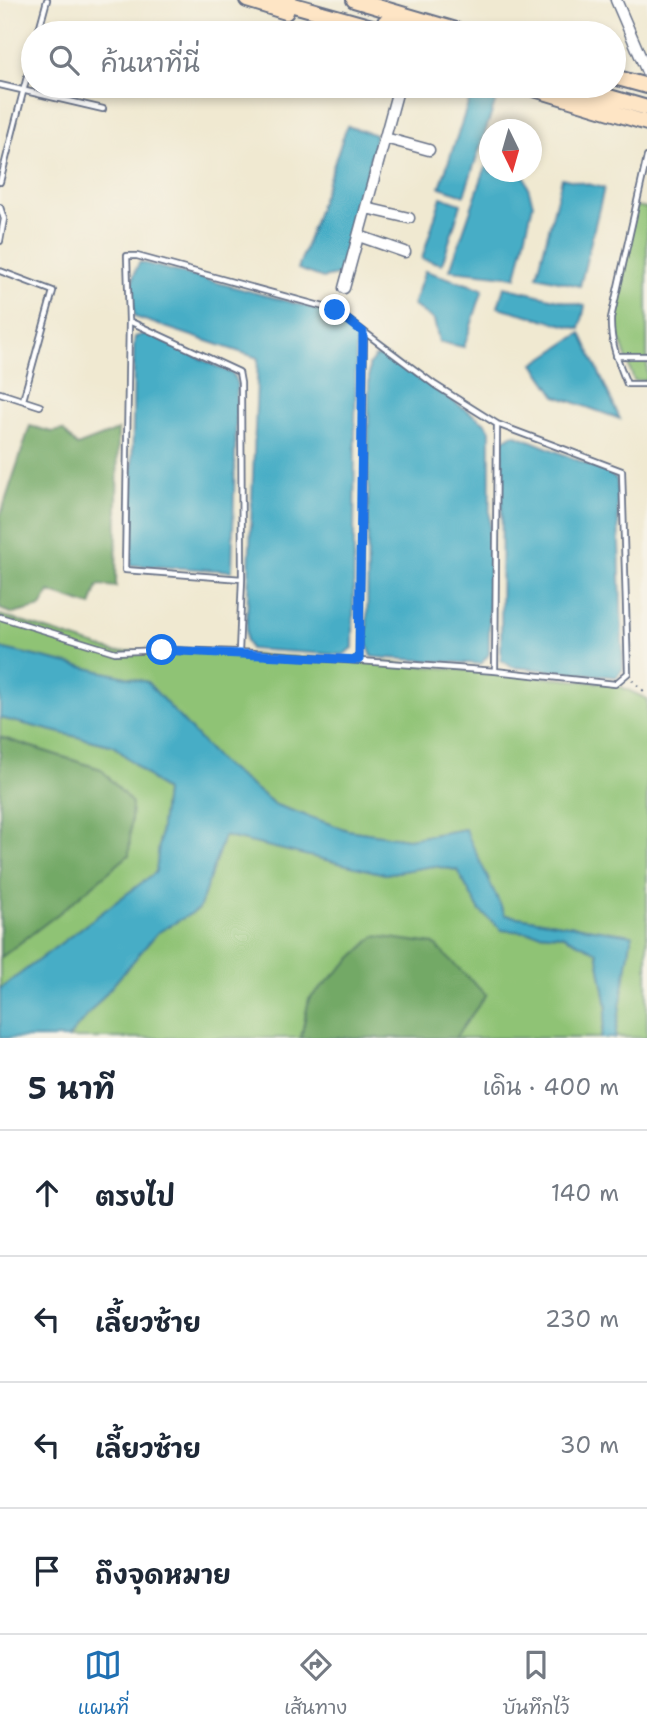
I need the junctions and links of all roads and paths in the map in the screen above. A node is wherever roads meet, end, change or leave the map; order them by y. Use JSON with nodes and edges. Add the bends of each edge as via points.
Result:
{"nodes":[{"id":1,"x":47,"y":0,"type":"edge"},
{"id":2,"x":247,"y":0,"type":"edge"},
{"id":3,"x":276,"y":0,"type":"edge"},
{"id":4,"x":313,"y":0,"type":"edge"},
{"id":5,"x":354,"y":0,"type":"edge"},
{"id":6,"x":616,"y":0,"type":"edge"},
{"id":7,"x":41,"y":21,"type":"edge"},
{"id":8,"x":318,"y":21,"type":"edge"},
{"id":9,"x":350,"y":21,"type":"edge"},
{"id":10,"x":382,"y":21,"type":"edge"},
{"id":11,"x":425,"y":21,"type":"edge"},
{"id":12,"x":625,"y":21,"type":"edge"},
{"id":13,"x":626,"y":23,"type":"edge"},
{"id":14,"x":647,"y":72,"type":"edge"},
{"id":15,"x":626,"y":80,"type":"edge"},
{"id":16,"x":0,"y":85,"type":"edge"},
{"id":17,"x":647,"y":86,"type":"edge"},
{"id":18,"x":21,"y":90,"type":"edge"},
{"id":19,"x":626,"y":94,"type":"edge"},
{"id":20,"x":21,"y":98,"type":"edge"},
{"id":21,"x":54,"y":98,"type":"edge"},
{"id":22,"x":396,"y":98,"type":"edge"},
{"id":23,"x":565,"y":98,"type":"edge"},
{"id":24,"x":612,"y":98,"type":"edge"},
{"id":25,"x":647,"y":100,"type":"edge"},
{"id":26,"x":647,"y":108,"type":"edge"},
{"id":27,"x":103,"y":109,"type":"dead end"},
{"id":28,"x":647,"y":122,"type":"edge"},
{"id":29,"x":385,"y":138,"type":"junction"},
{"id":30,"x":429,"y":150,"type":"dead end"},
{"id":31,"x":647,"y":157,"type":"edge"},
{"id":32,"x":1,"y":175,"type":"edge"},
{"id":33,"x":0,"y":182,"type":"edge"},
{"id":34,"x":0,"y":207,"type":"edge"},
{"id":35,"x":366,"y":208,"type":"junction"},
{"id":36,"x":409,"y":218,"type":"dead end"},
{"id":37,"x":359,"y":236,"type":"junction"},
{"id":38,"x":0,"y":242,"type":"edge"},
{"id":39,"x":405,"y":252,"type":"dead end"},
{"id":40,"x":0,"y":271,"type":"edge"},
{"id":41,"x":344,"y":288,"type":"dead end"},
{"id":42,"x":129,"y":321,"type":"junction"},
{"id":43,"x":363,"y":332,"type":"junction"},
{"id":44,"x":616,"y":356,"type":"junction"},
{"id":45,"x":647,"y":356,"type":"edge"},
{"id":46,"x":647,"y":384,"type":"edge"},
{"id":47,"x":0,"y":393,"type":"edge"},
{"id":48,"x":23,"y":400,"type":"junction"},
{"id":49,"x":40,"y":406,"type":"dead end"},
{"id":50,"x":497,"y":424,"type":"junction"},
{"id":51,"x":242,"y":579,"type":"junction"},
{"id":52,"x":0,"y":617,"type":"edge"},
{"id":53,"x":239,"y":652,"type":"junction"},
{"id":54,"x":359,"y":660,"type":"junction"},
{"id":55,"x":495,"y":671,"type":"junction"},
{"id":56,"x":628,"y":673,"type":"junction"},
{"id":57,"x":647,"y":694,"type":"edge"}],
"edges":[{"from":1,"to":7,"type":"lane"},
{"from":2,"to":8,"type":"main road"},
{"from":3,"to":9,"type":"main road"},
{"from":4,"to":10,"type":"main road"},
{"from":5,"to":11,"type":"main road"},
{"from":6,"to":12,"type":"street"},
{"from":13,"to":14,"type":"street"},
{"from":15,"to":17,"type":"main road"},
{"from":16,"to":18,"type":"lane"},
{"from":19,"to":25,"type":"main road"},
{"from":20,"to":32,"type":"lane"},
{"from":21,"to":27,"type":"lane"},
{"from":22,"to":29,"type":"street"},
{"from":23,"to":28,"type":"main road"},
{"from":24,"to":26,"type":"main road"},
{"from":29,"to":30,"type":"street"},
{"from":29,"to":35,"type":"street"},
{"from":31,"to":44,"type":"lane","via":[[611,318]]},
{"from":32,"to":33,"type":"lane"},
{"from":34,"to":38,"type":"lane","via":[[4,219]]},
{"from":35,"to":36,"type":"street"},
{"from":35,"to":37,"type":"street"},
{"from":37,"to":39,"type":"street"},
{"from":37,"to":41,"type":"street"},
{"from":40,"to":48,"type":"lane","via":[[53,290]]},
{"from":42,"to":43,"type":"lane","via":[[127,256],[137,256],[335,310]]},
{"from":42,"to":51,"type":"lane","via":[[239,372]]},
{"from":42,"to":51,"type":"lane","via":[[125,570]]},
{"from":43,"to":50,"type":"lane"},
{"from":43,"to":54,"type":"lane"},
{"from":44,"to":45,"type":"lane"},
{"from":44,"to":46,"type":"lane","via":[[628,384]]},
{"from":47,"to":48,"type":"lane"},
{"from":48,"to":49,"type":"lane"},
{"from":50,"to":55,"type":"lane"},
{"from":50,"to":56,"type":"lane","via":[[622,471]]},
{"from":51,"to":53,"type":"lane"},
{"from":52,"to":53,"type":"lane","via":[[115,652]]},
{"from":53,"to":54,"type":"lane"},
{"from":54,"to":55,"type":"lane"},
{"from":55,"to":56,"type":"lane","via":[[615,684]]},
{"from":56,"to":57,"type":"path"}]}
